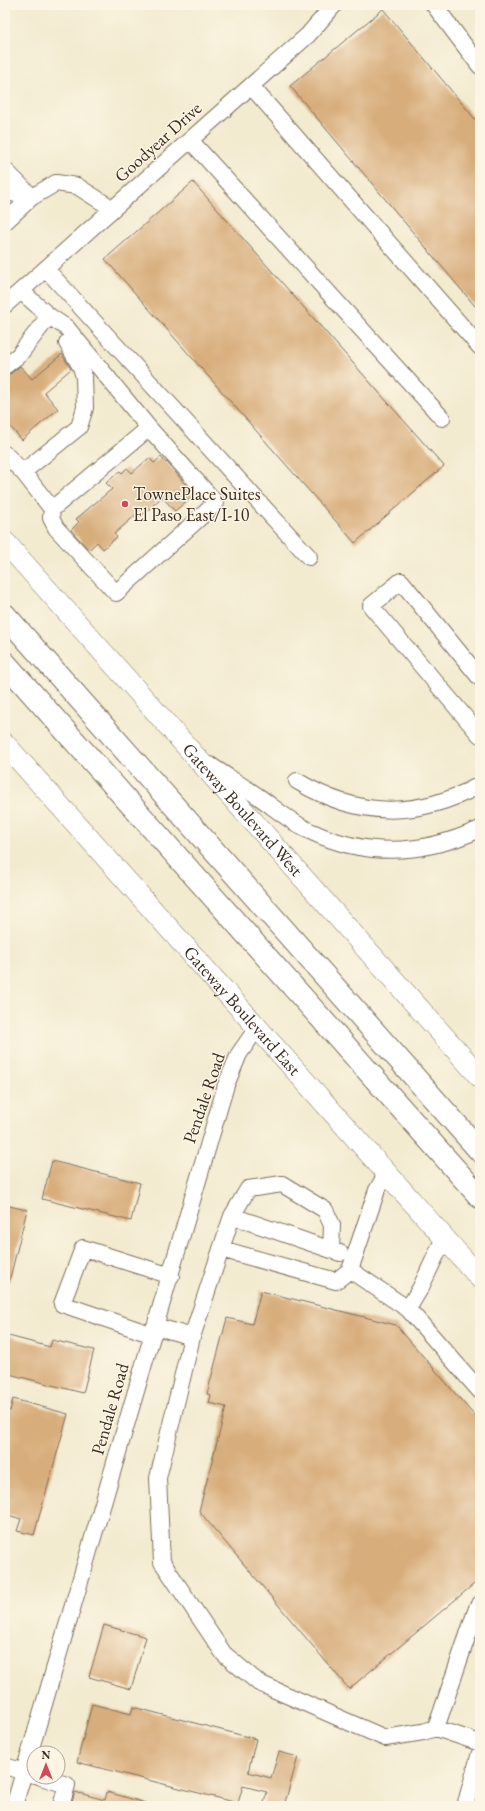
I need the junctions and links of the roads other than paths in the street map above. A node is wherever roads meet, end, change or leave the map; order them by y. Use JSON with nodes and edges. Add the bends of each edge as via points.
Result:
{"nodes":[{"id":1,"x":334,"y":5,"type":"edge"},
{"id":2,"x":434,"y":5,"type":"edge"},
{"id":3,"x":480,"y":66,"type":"edge"},
{"id":4,"x":251,"y":86,"type":"junction"},
{"id":5,"x":190,"y":140,"type":"junction"},
{"id":6,"x":5,"y":170,"type":"edge"},
{"id":7,"x":5,"y":192,"type":"edge"},
{"id":8,"x":32,"y":198,"type":"junction"},
{"id":9,"x":113,"y":209,"type":"junction"},
{"id":10,"x":5,"y":222,"type":"edge"},
{"id":11,"x":46,"y":269,"type":"junction"},
{"id":12,"x":21,"y":291,"type":"junction"},
{"id":13,"x":5,"y":306,"type":"edge"},
{"id":14,"x":49,"y":316,"type":"junction"},
{"id":15,"x":480,"y":347,"type":"edge"},
{"id":16,"x":5,"y":366,"type":"edge"},
{"id":17,"x":442,"y":418,"type":"dead end"},
{"id":18,"x":149,"y":428,"type":"junction"},
{"id":19,"x":5,"y":454,"type":"edge"},
{"id":20,"x":24,"y":472,"type":"junction"},
{"id":21,"x":52,"y":509,"type":"junction"},
{"id":22,"x":5,"y":542,"type":"edge"},
{"id":23,"x":309,"y":557,"type":"dead end"},
{"id":24,"x":5,"y":615,"type":"edge"},
{"id":25,"x":5,"y":663,"type":"edge"},
{"id":26,"x":480,"y":678,"type":"edge"},
{"id":27,"x":480,"y":735,"type":"edge"},
{"id":28,"x":5,"y":744,"type":"edge"},
{"id":29,"x":194,"y":755,"type":"junction"},
{"id":30,"x":297,"y":782,"type":"dead end"},
{"id":31,"x":480,"y":785,"type":"edge"},
{"id":32,"x":480,"y":829,"type":"edge"},
{"id":33,"x":257,"y":1028,"type":"junction"},
{"id":34,"x":480,"y":1077,"type":"edge"},
{"id":35,"x":480,"y":1152,"type":"edge"},
{"id":36,"x":387,"y":1173,"type":"junction"},
{"id":37,"x":480,"y":1197,"type":"edge"},
{"id":38,"x":232,"y":1216,"type":"junction"},
{"id":39,"x":444,"y":1238,"type":"junction"},
{"id":40,"x":221,"y":1249,"type":"junction"},
{"id":41,"x":331,"y":1250,"type":"junction"},
{"id":42,"x":352,"y":1264,"type":"junction"},
{"id":43,"x":170,"y":1276,"type":"junction"},
{"id":44,"x":480,"y":1278,"type":"edge"},
{"id":45,"x":408,"y":1309,"type":"junction"},
{"id":46,"x":154,"y":1330,"type":"junction"},
{"id":47,"x":192,"y":1337,"type":"junction"},
{"id":48,"x":480,"y":1391,"type":"edge"},
{"id":49,"x":480,"y":1604,"type":"edge"},
{"id":50,"x":436,"y":1728,"type":"junction"},
{"id":51,"x":480,"y":1743,"type":"edge"},
{"id":52,"x":37,"y":1745,"type":"edge"},
{"id":53,"x":480,"y":1753,"type":"edge"},
{"id":54,"x":5,"y":1766,"type":"edge"},
{"id":55,"x":26,"y":1772,"type":"edge"},
{"id":56,"x":26,"y":1780,"type":"edge"},
{"id":57,"x":66,"y":1785,"type":"edge"},
{"id":58,"x":14,"y":1806,"type":"edge"},
{"id":59,"x":61,"y":1806,"type":"edge"},
{"id":60,"x":464,"y":1806,"type":"edge"}],
"edges":[{"from":1,"to":4,"type":"street","name":"Goodyear Drive","via":[[308,35]]},
{"from":2,"to":3,"type":"street"},
{"from":4,"to":5,"type":"street","name":"Goodyear Drive"},
{"from":4,"to":15,"type":"street"},
{"from":5,"to":9,"type":"street","name":"Goodyear Drive"},
{"from":5,"to":17,"type":"street"},
{"from":6,"to":8,"type":"street"},
{"from":7,"to":8,"type":"street"},
{"from":8,"to":9,"type":"street","via":[[56,183],[77,186]]},
{"from":8,"to":10,"type":"street"},
{"from":9,"to":11,"type":"street","name":"Goodyear Drive"},
{"from":11,"to":12,"type":"street","name":"Goodyear Drive"},
{"from":11,"to":23,"type":"street"},
{"from":12,"to":13,"type":"street","name":"Goodyear Drive"},
{"from":12,"to":14,"type":"street"},
{"from":14,"to":16,"type":"street","via":[[20,355]]},
{"from":14,"to":18,"type":"street","via":[[67,328]]},
{"from":14,"to":20,"type":"street","via":[[81,367],[84,377],[85,408],[79,427]]},
{"from":18,"to":21,"type":"street"},
{"from":18,"to":21,"type":"street","via":[[216,502],[116,593],[56,528],[51,518]]},
{"from":19,"to":20,"type":"street"},
{"from":20,"to":21,"type":"street"},
{"from":22,"to":29,"type":"main road","name":"Gateway Boulevard West"},
{"from":24,"to":35,"type":"highway"},
{"from":25,"to":37,"type":"highway"},
{"from":26,"to":27,"type":"street","via":[[401,581],[371,606]]},
{"from":28,"to":33,"type":"main road","name":"Gateway Boulevard East"},
{"from":29,"to":32,"type":"street","via":[[311,832],[341,844],[375,850],[412,849],[446,843]]},
{"from":29,"to":34,"type":"main road","name":"Gateway Boulevard West"},
{"from":30,"to":31,"type":"street","via":[[343,804],[368,809],[407,809],[436,805]]},
{"from":33,"to":36,"type":"main road","name":"Gateway Boulevard East"},
{"from":33,"to":43,"type":"street","name":"Pendale Road","via":[[239,1054],[226,1085]]},
{"from":36,"to":39,"type":"main road","name":"Gateway Boulevard East"},
{"from":36,"to":42,"type":"street","via":[[377,1190]]},
{"from":38,"to":40,"type":"street"},
{"from":38,"to":41,"type":"street"},
{"from":38,"to":41,"type":"street","via":[[248,1189],[282,1184],[325,1210],[332,1225]]},
{"from":39,"to":44,"type":"main road","name":"Gateway Boulevard East"},
{"from":39,"to":45,"type":"street"},
{"from":40,"to":42,"type":"street","via":[[336,1281]]},
{"from":40,"to":47,"type":"street"},
{"from":41,"to":42,"type":"street"},
{"from":42,"to":45,"type":"street"},
{"from":43,"to":46,"type":"street","name":"Pendale Road"},
{"from":43,"to":46,"type":"street","via":[[83,1248],[62,1304]]},
{"from":45,"to":48,"type":"street"},
{"from":46,"to":47,"type":"street"},
{"from":46,"to":52,"type":"street","name":"Pendale Road"},
{"from":47,"to":50,"type":"street","via":[[158,1478],[162,1562],[224,1654],[259,1683],[385,1738]]},
{"from":49,"to":50,"type":"street"},
{"from":50,"to":51,"type":"street"},
{"from":53,"to":60,"type":"street"},
{"from":54,"to":55,"type":"street"},
{"from":56,"to":58,"type":"street","name":"Pendale Road"},
{"from":57,"to":59,"type":"street"}]}
